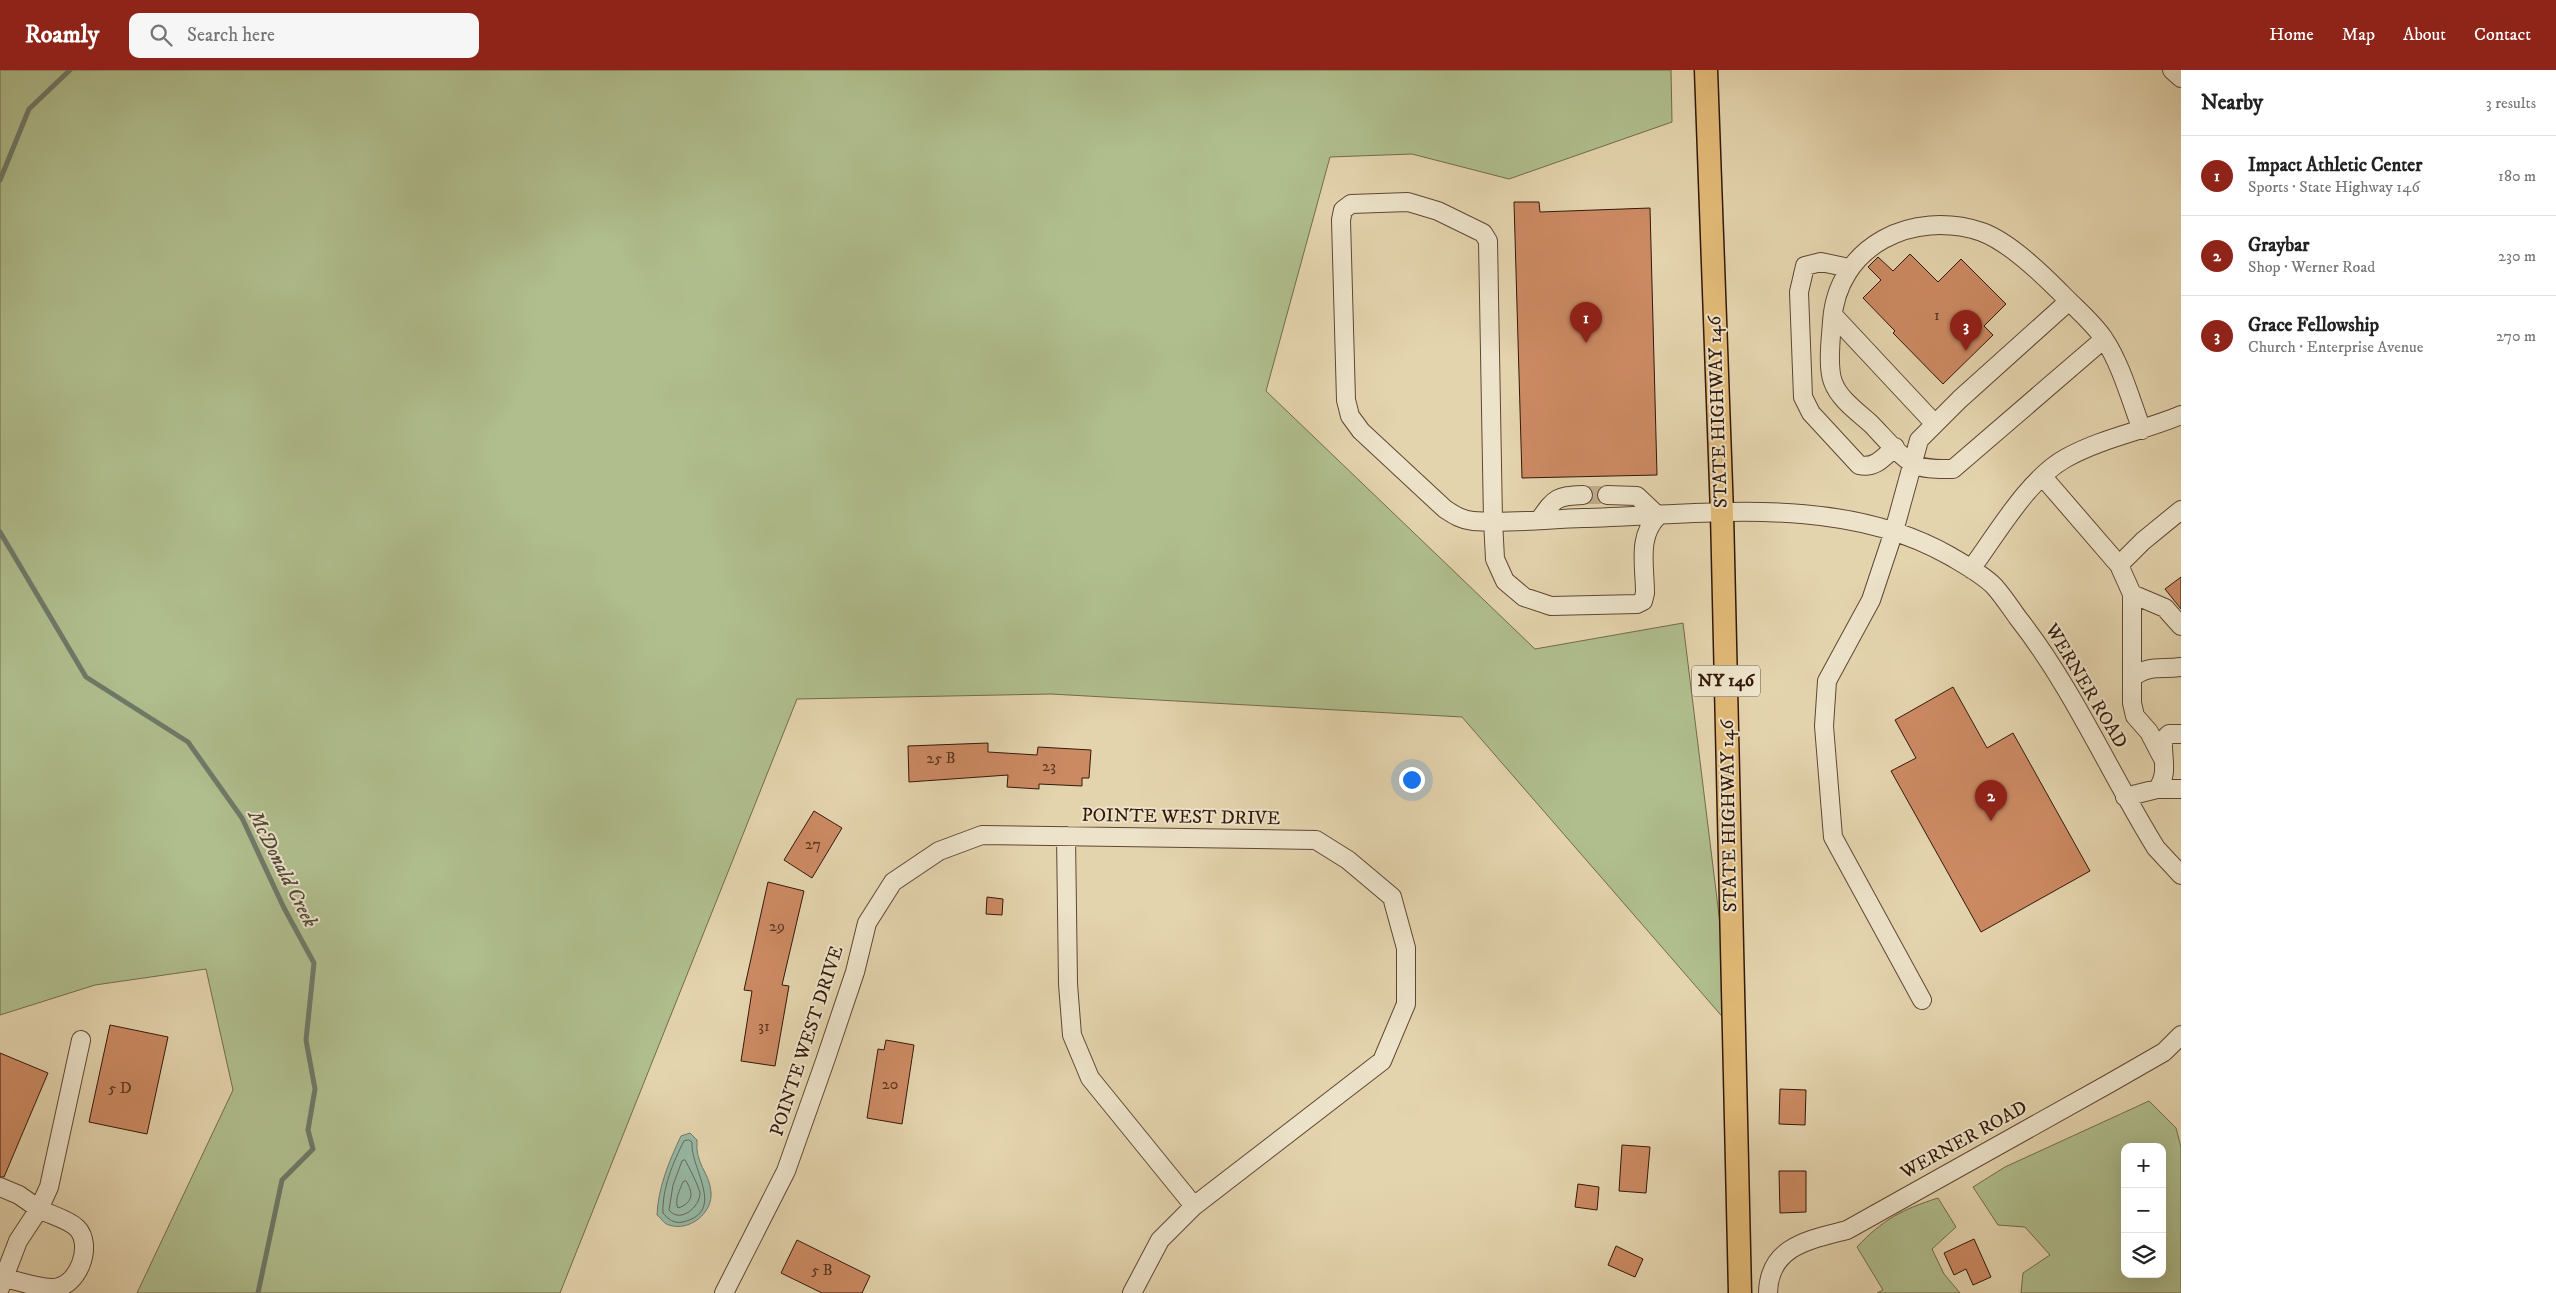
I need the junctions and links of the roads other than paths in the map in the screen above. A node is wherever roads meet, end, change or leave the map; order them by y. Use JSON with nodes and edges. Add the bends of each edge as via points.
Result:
{"nodes":[{"id":1,"x":1706,"y":70,"type":"edge"},
{"id":2,"x":2172,"y":70,"type":"edge"},
{"id":3,"x":2181,"y":78,"type":"edge"},
{"id":4,"x":1849,"y":268,"type":"junction"},
{"id":5,"x":2068,"y":301,"type":"junction"},
{"id":6,"x":1832,"y":315,"type":"junction"},
{"id":7,"x":2104,"y":339,"type":"junction"},
{"id":8,"x":2181,"y":415,"type":"edge"},
{"id":9,"x":1934,"y":423,"type":"junction"},
{"id":10,"x":2142,"y":430,"type":"junction"},
{"id":11,"x":1895,"y":447,"type":"junction"},
{"id":12,"x":1912,"y":464,"type":"junction"},
{"id":13,"x":2043,"y":477,"type":"junction"},
{"id":14,"x":1583,"y":495,"type":"tunnel mouth"},
{"id":15,"x":1607,"y":495,"type":"tunnel mouth"},
{"id":16,"x":2181,"y":510,"type":"edge"},
{"id":17,"x":1722,"y":513,"type":"junction"},
{"id":18,"x":1658,"y":516,"type":"junction"},
{"id":19,"x":1540,"y":519,"type":"junction"},
{"id":20,"x":1493,"y":520,"type":"junction"},
{"id":21,"x":1894,"y":531,"type":"junction"},
{"id":22,"x":2119,"y":565,"type":"junction"},
{"id":23,"x":1971,"y":569,"type":"junction"},
{"id":24,"x":2132,"y":594,"type":"junction"},
{"id":25,"x":2181,"y":626,"type":"edge"},
{"id":26,"x":2181,"y":667,"type":"edge"},
{"id":27,"x":2132,"y":678,"type":"junction"},
{"id":28,"x":2181,"y":734,"type":"edge"},
{"id":29,"x":2162,"y":758,"type":"junction"},
{"id":30,"x":2157,"y":789,"type":"junction"},
{"id":31,"x":2181,"y":790,"type":"edge"},
{"id":32,"x":2125,"y":797,"type":"junction"},
{"id":33,"x":1066,"y":836,"type":"junction"},
{"id":34,"x":2181,"y":875,"type":"edge"},
{"id":35,"x":1922,"y":1000,"type":"dead end"},
{"id":36,"x":2181,"y":1035,"type":"edge"},
{"id":37,"x":81,"y":1040,"type":"dead end"},
{"id":38,"x":0,"y":1187,"type":"edge"},
{"id":39,"x":1194,"y":1206,"type":"junction"},
{"id":40,"x":39,"y":1209,"type":"junction"},
{"id":41,"x":2,"y":1283,"type":"edge"},
{"id":42,"x":1769,"y":1285,"type":"edge"},
{"id":43,"x":724,"y":1293,"type":"edge"},
{"id":44,"x":1132,"y":1293,"type":"edge"},
{"id":45,"x":1740,"y":1293,"type":"edge"}],
"edges":[{"from":1,"to":17,"type":"main road","name":"STATE HIGHWAY 146","number":"NY 146"},
{"from":2,"to":3,"type":"street"},
{"from":4,"to":5,"type":"street","via":[[1868,248],[1893,234],[1923,226],[1953,226],[1984,233],[2029,262]]},
{"from":4,"to":6,"type":"street","via":[[1836,293]]},
{"from":4,"to":11,"type":"street","via":[[1821,262],[1805,266],[1799,292],[1803,397],[1811,413],[1859,465],[1876,465]]},
{"from":5,"to":7,"type":"street"},
{"from":5,"to":9,"type":"street"},
{"from":6,"to":9,"type":"street"},
{"from":6,"to":11,"type":"street","via":[[1830,351],[1833,382],[1843,398]]},
{"from":7,"to":10,"type":"street"},
{"from":7,"to":12,"type":"street","via":[[1953,468],[1935,469]]},
{"from":8,"to":10,"type":"street"},
{"from":9,"to":12,"type":"street","via":[[1919,440]]},
{"from":10,"to":13,"type":"street","via":[[2098,443],[2064,459]]},
{"from":11,"to":12,"type":"street"},
{"from":12,"to":21,"type":"street"},
{"from":13,"to":22,"type":"street"},
{"from":13,"to":23,"type":"street"},
{"from":14,"to":19,"type":"street","via":[[1562,496]]},
{"from":15,"to":18,"type":"street","via":[[1637,496]]},
{"from":16,"to":22,"type":"street"},
{"from":17,"to":18,"type":"street","name":"WERNER ROAD"},
{"from":17,"to":21,"type":"street","name":"WERNER ROAD","via":[[1848,518]]},
{"from":17,"to":45,"type":"main road","name":"STATE HIGHWAY 146","number":"NY 146"},
{"from":18,"to":19,"type":"street","name":"WERNER ROAD"},
{"from":18,"to":20,"type":"street","via":[[1649,525],[1644,538],[1645,593],[1643,600],[1636,604],[1550,606],[1524,597],[1505,581],[1494,559]]},
{"from":19,"to":20,"type":"street","name":"WERNER ROAD"},
{"from":20,"to":20,"type":"street","via":[[1472,521],[1445,509],[1361,431],[1350,416],[1346,400],[1341,220],[1343,210],[1351,204],[1408,202],[1438,211],[1483,233],[1488,242]]},
{"from":21,"to":23,"type":"street","name":"WERNER ROAD","via":[[1935,548]]},
{"from":21,"to":35,"type":"street","via":[[1871,600],[1827,681],[1824,726],[1833,837]]},
{"from":22,"to":24,"type":"street"},
{"from":23,"to":32,"type":"street","name":"WERNER ROAD","via":[[1993,586],[2042,648]]},
{"from":24,"to":25,"type":"street","via":[[2164,608]]},
{"from":24,"to":27,"type":"street"},
{"from":26,"to":27,"type":"street","via":[[2149,668]]},
{"from":27,"to":29,"type":"street","via":[[2135,716],[2149,732]]},
{"from":28,"to":29,"type":"street","via":[[2170,734],[2163,740]]},
{"from":29,"to":30,"type":"street","via":[[2165,774]]},
{"from":30,"to":31,"type":"street"},
{"from":30,"to":32,"type":"street"},
{"from":32,"to":34,"type":"street","name":"WERNER ROAD","via":[[2156,848]]},
{"from":33,"to":39,"type":"street","via":[[1072,1034],[1090,1078]]},
{"from":33,"to":39,"type":"street","name":"POINTE WEST DRIVE","via":[[1316,840],[1348,860],[1392,897],[1406,948],[1406,1004],[1382,1061]]},
{"from":33,"to":43,"type":"street","name":"POINTE WEST DRIVE","via":[[982,835],[939,851],[893,882],[867,923],[826,1062],[786,1171]]},
{"from":36,"to":42,"type":"street","name":"WERNER ROAD","via":[[2164,1052],[1847,1230],[1795,1246],[1779,1259]]},
{"from":37,"to":40,"type":"street","via":[[49,1187]]},
{"from":38,"to":40,"type":"street"},
{"from":39,"to":44,"type":"street","name":"POINTE WEST DRIVE","via":[[1160,1240]]},
{"from":40,"to":41,"type":"street","via":[[18,1241]]},
{"from":40,"to":41,"type":"street","via":[[78,1228],[83,1254],[77,1273],[68,1283],[54,1288]]}]}
